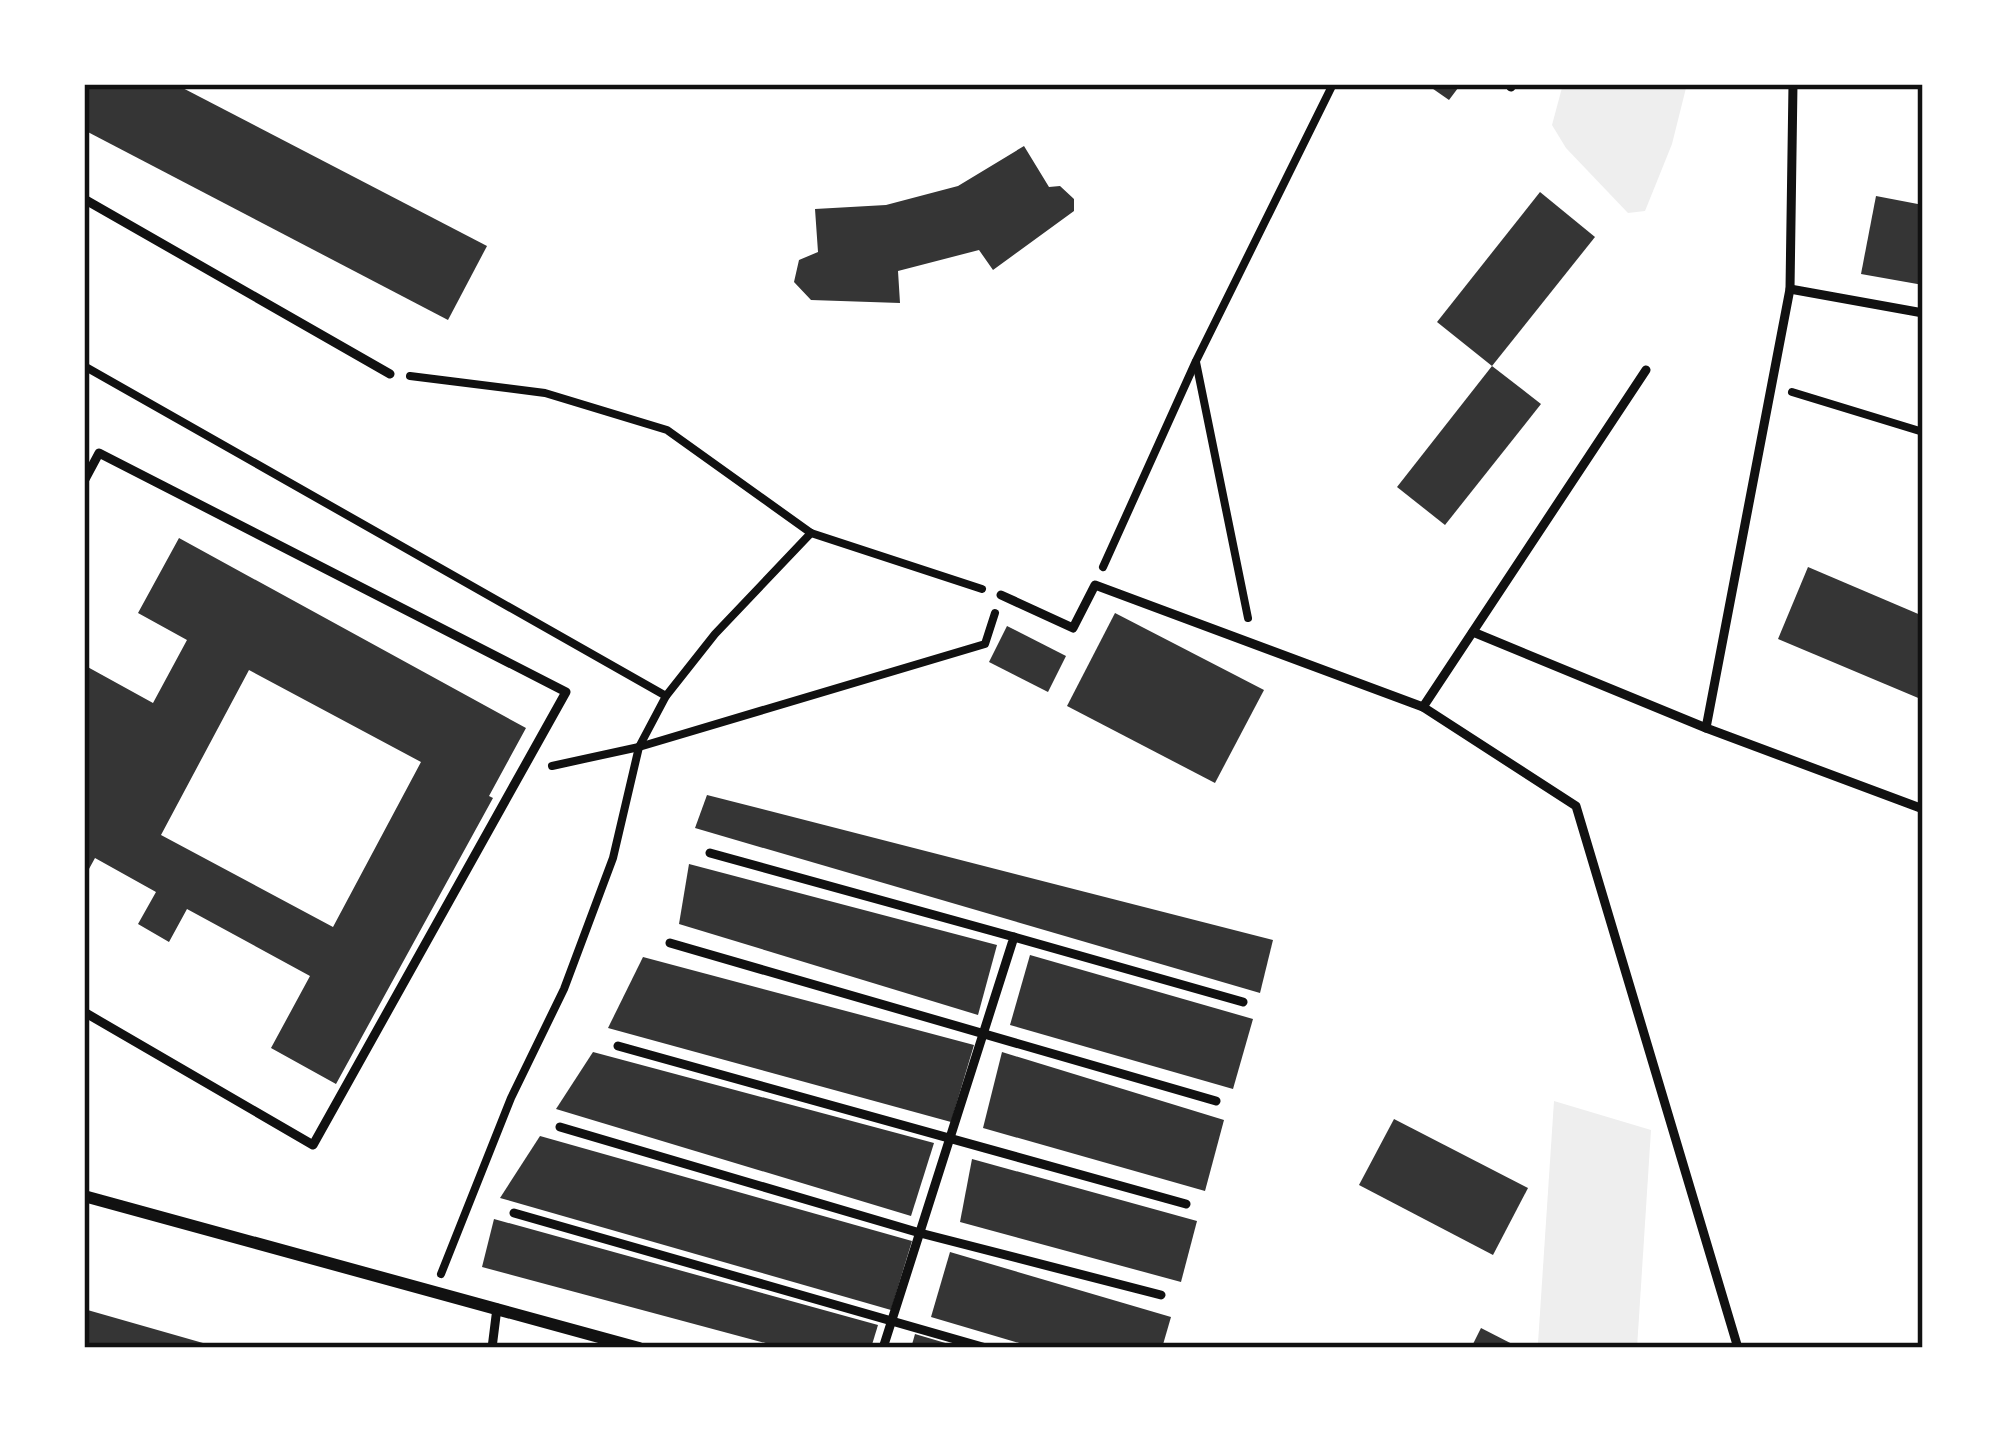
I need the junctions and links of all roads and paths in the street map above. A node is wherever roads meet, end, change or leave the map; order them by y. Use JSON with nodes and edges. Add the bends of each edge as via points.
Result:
{"nodes":[{"id":1,"x":1333,"y":84,"type":"edge"},
{"id":2,"x":1793,"y":84,"type":"edge"},
{"id":3,"x":84,"y":199,"type":"edge"},
{"id":4,"x":1790,"y":289,"type":"junction"},
{"id":5,"x":1923,"y":313,"type":"edge"},
{"id":6,"x":1196,"y":361,"type":"junction"},
{"id":7,"x":84,"y":366,"type":"edge"},
{"id":8,"x":1646,"y":370,"type":"dead end"},
{"id":9,"x":390,"y":374,"type":"joint"},
{"id":10,"x":1772,"y":385,"type":"junction"},
{"id":11,"x":1923,"y":432,"type":"edge"},
{"id":12,"x":84,"y":481,"type":"edge"},
{"id":13,"x":811,"y":533,"type":"junction"},
{"id":14,"x":1095,"y":585,"type":"junction"},
{"id":15,"x":1001,"y":595,"type":"junction"},
{"id":16,"x":1473,"y":632,"type":"junction"},
{"id":17,"x":1254,"y":644,"type":"junction"},
{"id":18,"x":666,"y":696,"type":"junction"},
{"id":19,"x":1423,"y":707,"type":"junction"},
{"id":20,"x":1706,"y":728,"type":"junction"},
{"id":21,"x":639,"y":746,"type":"junction"},
{"id":22,"x":521,"y":773,"type":"junction"},
{"id":23,"x":1923,"y":809,"type":"edge"},
{"id":24,"x":710,"y":853,"type":"dead end"},
{"id":25,"x":1013,"y":937,"type":"junction"},
{"id":26,"x":670,"y":943,"type":"dead end"},
{"id":27,"x":1243,"y":1002,"type":"dead end"},
{"id":28,"x":84,"y":1012,"type":"edge"},
{"id":29,"x":982,"y":1036,"type":"junction"},
{"id":30,"x":618,"y":1046,"type":"dead end"},
{"id":31,"x":1216,"y":1101,"type":"dead end"},
{"id":32,"x":560,"y":1127,"type":"dead end"},
{"id":33,"x":950,"y":1140,"type":"junction"},
{"id":34,"x":84,"y":1196,"type":"edge"},
{"id":35,"x":1186,"y":1204,"type":"dead end"},
{"id":36,"x":514,"y":1213,"type":"dead end"},
{"id":37,"x":920,"y":1233,"type":"junction"},
{"id":38,"x":435,"y":1290,"type":"junction"},
{"id":39,"x":1161,"y":1295,"type":"dead end"},
{"id":40,"x":497,"y":1308,"type":"junction"},
{"id":41,"x":892,"y":1322,"type":"junction"},
{"id":42,"x":492,"y":1348,"type":"edge"},
{"id":43,"x":639,"y":1348,"type":"edge"},
{"id":44,"x":884,"y":1348,"type":"edge"},
{"id":45,"x":986,"y":1348,"type":"edge"},
{"id":46,"x":1738,"y":1348,"type":"edge"}],
"edges":[{"from":1,"to":6,"type":"path"},
{"from":2,"to":4,"type":"lane"},
{"from":3,"to":9,"type":"lane"},
{"from":4,"to":5,"type":"lane"},
{"from":4,"to":10,"type":"lane"},
{"from":6,"to":14,"type":"path"},
{"from":6,"to":17,"type":"path"},
{"from":7,"to":18,"type":"path"},
{"from":8,"to":16,"type":"lane"},
{"from":9,"to":13,"type":"path","via":[[545,393],[667,430]]},
{"from":10,"to":11,"type":"path"},
{"from":10,"to":20,"type":"lane"},
{"from":12,"to":22,"type":"lane","via":[[99,454],[566,692]]},
{"from":13,"to":15,"type":"path"},
{"from":13,"to":18,"type":"path"},
{"from":14,"to":15,"type":"lane","via":[[1072,628]]},
{"from":14,"to":17,"type":"lane"},
{"from":15,"to":21,"type":"path","via":[[985,644]]},
{"from":16,"to":19,"type":"lane"},
{"from":16,"to":20,"type":"lane"},
{"from":17,"to":19,"type":"lane"},
{"from":18,"to":21,"type":"path"},
{"from":19,"to":46,"type":"lane","via":[[1576,806]]},
{"from":20,"to":23,"type":"lane"},
{"from":21,"to":22,"type":"path"},
{"from":21,"to":38,"type":"path","via":[[605,880]]},
{"from":22,"to":28,"type":"lane","via":[[313,1145]]},
{"from":24,"to":25,"type":"lane"},
{"from":25,"to":27,"type":"lane"},
{"from":25,"to":29,"type":"lane"},
{"from":26,"to":29,"type":"lane"},
{"from":29,"to":31,"type":"lane"},
{"from":29,"to":33,"type":"lane"},
{"from":30,"to":33,"type":"lane"},
{"from":32,"to":37,"type":"lane"},
{"from":33,"to":35,"type":"lane"},
{"from":33,"to":37,"type":"lane"},
{"from":34,"to":38,"type":"street"},
{"from":36,"to":41,"type":"lane"},
{"from":37,"to":39,"type":"lane"},
{"from":37,"to":41,"type":"lane"},
{"from":38,"to":40,"type":"street"},
{"from":40,"to":42,"type":"lane"},
{"from":40,"to":43,"type":"street"},
{"from":41,"to":44,"type":"lane"},
{"from":41,"to":45,"type":"lane"}]}
